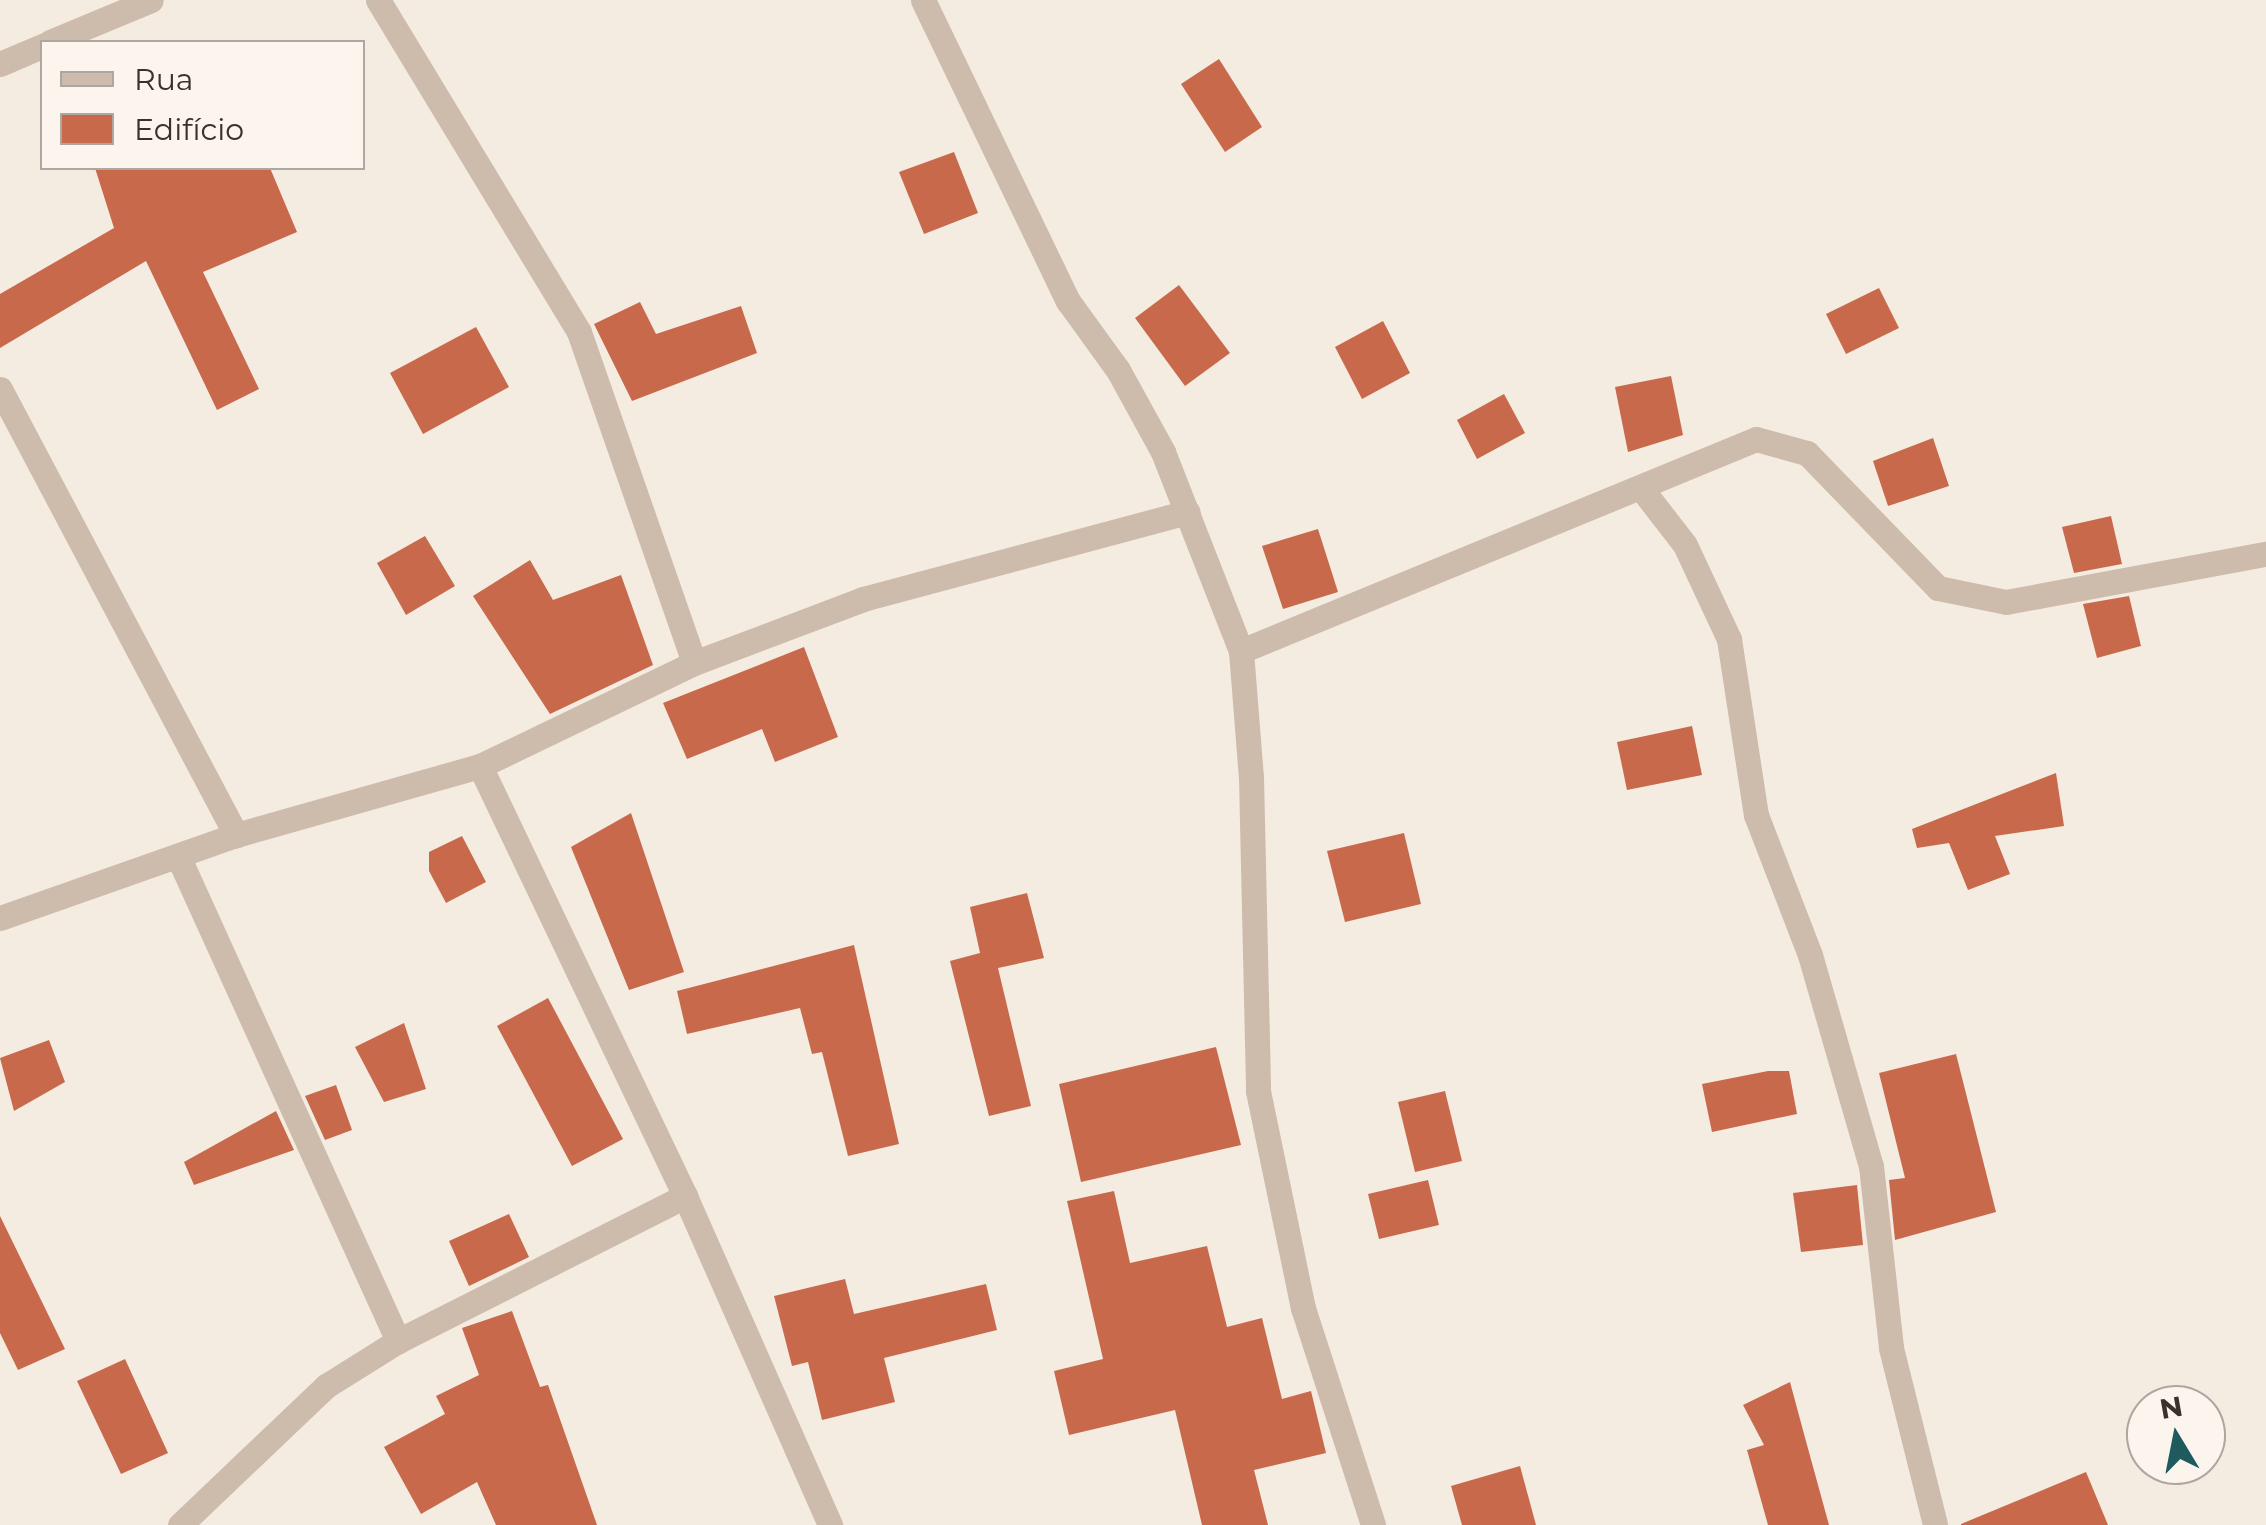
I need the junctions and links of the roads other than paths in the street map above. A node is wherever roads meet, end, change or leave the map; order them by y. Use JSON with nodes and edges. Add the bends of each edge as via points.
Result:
{"nodes":[{"id":1,"x":151,"y":0,"type":"edge"},
{"id":2,"x":378,"y":0,"type":"edge"},
{"id":3,"x":923,"y":0,"type":"edge"},
{"id":4,"x":55,"y":40,"type":"edge"},
{"id":5,"x":40,"y":47,"type":"edge"},
{"id":6,"x":0,"y":64,"type":"edge"},
{"id":7,"x":0,"y":389,"type":"edge"},
{"id":8,"x":1641,"y":488,"type":"junction"},
{"id":9,"x":1188,"y":512,"type":"junction"},
{"id":10,"x":2266,"y":554,"type":"edge"},
{"id":11,"x":1240,"y":650,"type":"junction"},
{"id":12,"x":694,"y":664,"type":"junction"},
{"id":13,"x":480,"y":766,"type":"junction"},
{"id":14,"x":236,"y":835,"type":"junction"},
{"id":15,"x":178,"y":856,"type":"junction"},
{"id":16,"x":0,"y":918,"type":"edge"},
{"id":17,"x":685,"y":1196,"type":"junction"},
{"id":18,"x":398,"y":1341,"type":"junction"},
{"id":19,"x":180,"y":1525,"type":"edge"},
{"id":20,"x":830,"y":1525,"type":"edge"},
{"id":21,"x":1373,"y":1525,"type":"edge"},
{"id":22,"x":1935,"y":1525,"type":"edge"}],
"edges":[{"from":1,"to":4,"type":"street"},
{"from":2,"to":12,"type":"street","via":[[579,332]]},
{"from":3,"to":9,"type":"street","via":[[1068,302],[1118,370]]},
{"from":5,"to":6,"type":"street"},
{"from":7,"to":14,"type":"street"},
{"from":8,"to":10,"type":"street","via":[[1756,440],[1807,453],[1938,588],[2006,602]]},
{"from":8,"to":11,"type":"street"},
{"from":8,"to":22,"type":"street","via":[[1685,545],[1729,639],[1756,815],[1810,954],[1870,1166],[1891,1348]]},
{"from":9,"to":11,"type":"street"},
{"from":9,"to":12,"type":"street","via":[[863,599]]},
{"from":11,"to":21,"type":"street","via":[[1251,777],[1258,1091],[1303,1308]]},
{"from":12,"to":13,"type":"street"},
{"from":13,"to":14,"type":"street"},
{"from":13,"to":17,"type":"street"},
{"from":14,"to":15,"type":"street"},
{"from":15,"to":16,"type":"street"},
{"from":15,"to":18,"type":"street"},
{"from":17,"to":18,"type":"street"},
{"from":17,"to":20,"type":"street"},
{"from":18,"to":19,"type":"street","via":[[326,1386]]}]}
